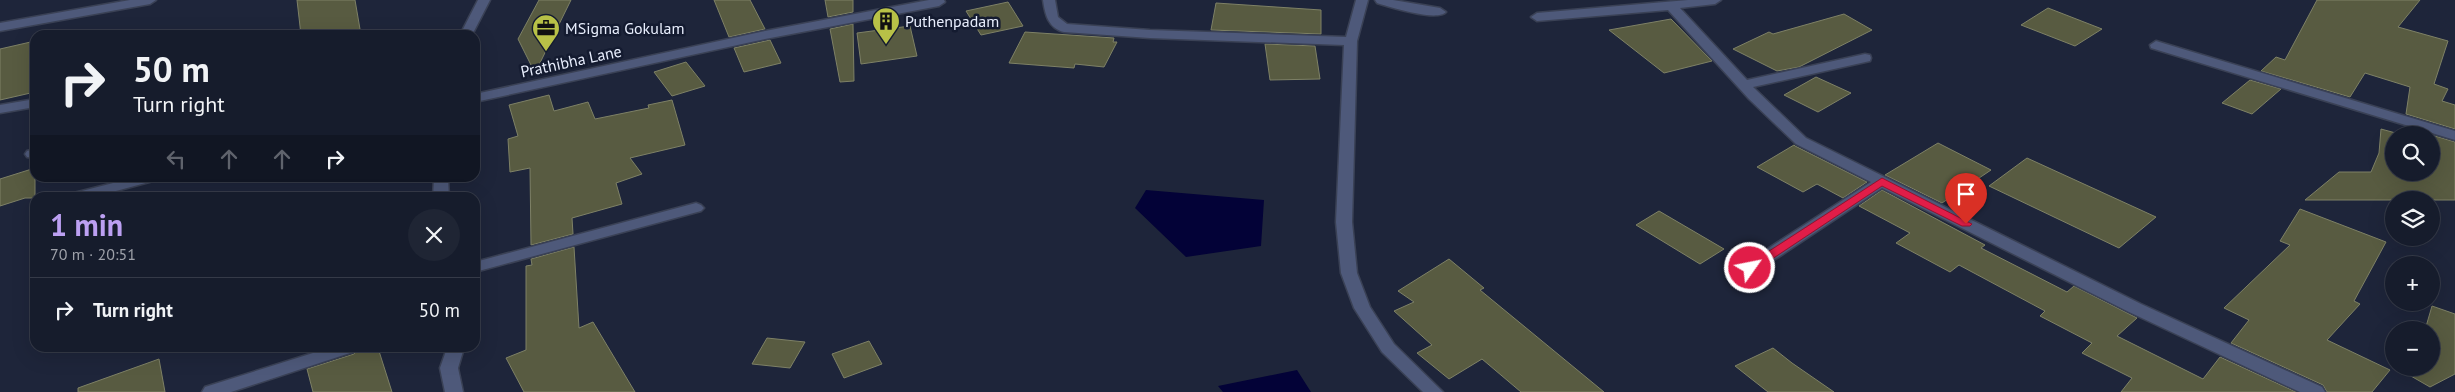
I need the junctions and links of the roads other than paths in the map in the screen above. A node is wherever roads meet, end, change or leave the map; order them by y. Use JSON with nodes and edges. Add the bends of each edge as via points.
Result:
{"nodes":[{"id":1,"x":150,"y":0,"type":"edge"},
{"id":2,"x":484,"y":0,"type":"edge"},
{"id":3,"x":1049,"y":0,"type":"edge"},
{"id":4,"x":1362,"y":0,"type":"edge"},
{"id":5,"x":1381,"y":0,"type":"edge"},
{"id":6,"x":1715,"y":0,"type":"edge"},
{"id":7,"x":939,"y":2,"type":"dead end"},
{"id":8,"x":1671,"y":6,"type":"junction"},
{"id":9,"x":1440,"y":12,"type":"dead end"},
{"id":10,"x":1537,"y":17,"type":"dead end"},
{"id":11,"x":0,"y":27,"type":"edge"},
{"id":12,"x":469,"y":30,"type":"edge"},
{"id":13,"x":1351,"y":41,"type":"junction"},
{"id":14,"x":2156,"y":46,"type":"dead end"},
{"id":15,"x":1865,"y":58,"type":"dead end"},
{"id":16,"x":1744,"y":85,"type":"junction"},
{"id":17,"x":480,"y":97,"type":"edge"},
{"id":18,"x":30,"y":105,"type":"edge"},
{"id":19,"x":0,"y":110,"type":"edge"},
{"id":20,"x":2455,"y":136,"type":"edge"},
{"id":21,"x":114,"y":182,"type":"edge"},
{"id":22,"x":1882,"y":182,"type":"junction"},
{"id":23,"x":87,"y":192,"type":"edge"},
{"id":24,"x":696,"y":208,"type":"dead end"},
{"id":25,"x":480,"y":266,"type":"edge"},
{"id":26,"x":1750,"y":268,"type":"dead end"},
{"id":27,"x":335,"y":352,"type":"edge"},
{"id":28,"x":454,"y":352,"type":"edge"},
{"id":29,"x":211,"y":392,"type":"edge"},
{"id":30,"x":454,"y":392,"type":"edge"},
{"id":31,"x":1434,"y":392,"type":"edge"},
{"id":32,"x":2316,"y":392,"type":"edge"}],
"edges":[{"from":1,"to":11,"type":"street"},
{"from":2,"to":12,"type":"street"},
{"from":3,"to":13,"type":"street","via":[[1052,18],[1064,28]]},
{"from":4,"to":13,"type":"street"},
{"from":5,"to":9,"type":"street"},
{"from":6,"to":8,"type":"street"},
{"from":7,"to":17,"type":"street","name":"Prathibha Lane","via":[[872,12]]},
{"from":8,"to":10,"type":"street"},
{"from":8,"to":16,"type":"street"},
{"from":13,"to":31,"type":"street","via":[[1344,222],[1349,273],[1362,308],[1388,348]]},
{"from":14,"to":20,"type":"street"},
{"from":15,"to":16,"type":"street"},
{"from":16,"to":22,"type":"street","via":[[1801,141]]},
{"from":18,"to":19,"type":"street"},
{"from":21,"to":23,"type":"street"},
{"from":22,"to":26,"type":"street"},
{"from":22,"to":32,"type":"street","via":[[2136,308]]},
{"from":24,"to":25,"type":"street"},
{"from":27,"to":29,"type":"street"},
{"from":28,"to":30,"type":"street","via":[[449,368]]}]}
